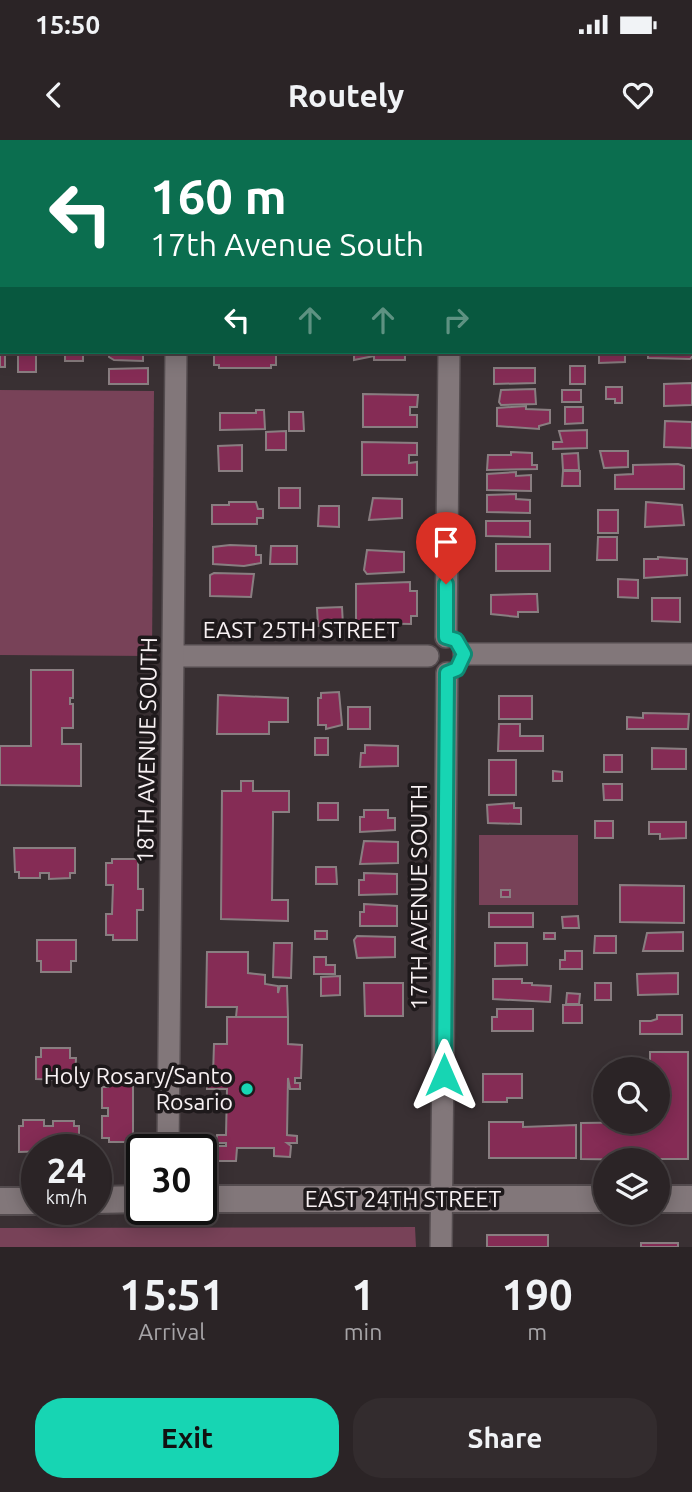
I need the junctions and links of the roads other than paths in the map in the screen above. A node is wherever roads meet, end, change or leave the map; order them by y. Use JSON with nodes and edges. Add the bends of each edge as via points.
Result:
{"nodes":[{"id":1,"x":176,"y":354,"type":"edge"},
{"id":2,"x":449,"y":354,"type":"edge"},
{"id":3,"x":446,"y":637,"type":"junction"},
{"id":4,"x":464,"y":654,"type":"junction"},
{"id":5,"x":692,"y":654,"type":"edge"},
{"id":6,"x":175,"y":656,"type":"junction"},
{"id":7,"x":428,"y":656,"type":"junction"},
{"id":8,"x":447,"y":673,"type":"junction"},
{"id":9,"x":168,"y":1134,"type":"edge"},
{"id":10,"x":217,"y":1199,"type":"edge"},
{"id":11,"x":441,"y":1199,"type":"junction"},
{"id":12,"x":593,"y":1199,"type":"edge"},
{"id":13,"x":670,"y":1199,"type":"edge"},
{"id":14,"x":692,"y":1199,"type":"edge"},
{"id":15,"x":21,"y":1200,"type":"edge"},
{"id":16,"x":0,"y":1201,"type":"edge"},
{"id":17,"x":442,"y":1247,"type":"edge"}],
"edges":[{"from":1,"to":6,"type":"street","name":"18TH AVENUE SOUTH"},
{"from":2,"to":3,"type":"street"},
{"from":3,"to":4,"type":"street","via":[[456,640]]},
{"from":3,"to":7,"type":"street","via":[[435,640]]},
{"from":4,"to":5,"type":"street"},
{"from":4,"to":8,"type":"street","via":[[457,669]]},
{"from":6,"to":7,"type":"street","name":"EAST 25TH STREET"},
{"from":6,"to":9,"type":"street","name":"18TH AVENUE SOUTH"},
{"from":7,"to":8,"type":"street","via":[[432,666]]},
{"from":8,"to":11,"type":"street","name":"17TH AVENUE SOUTH"},
{"from":10,"to":11,"type":"street","name":"EAST 24TH STREET"},
{"from":11,"to":12,"type":"street","name":"EAST 24TH STREET"},
{"from":11,"to":17,"type":"street","name":"17TH AVENUE SOUTH"},
{"from":13,"to":14,"type":"street"},
{"from":15,"to":16,"type":"street"}]}
